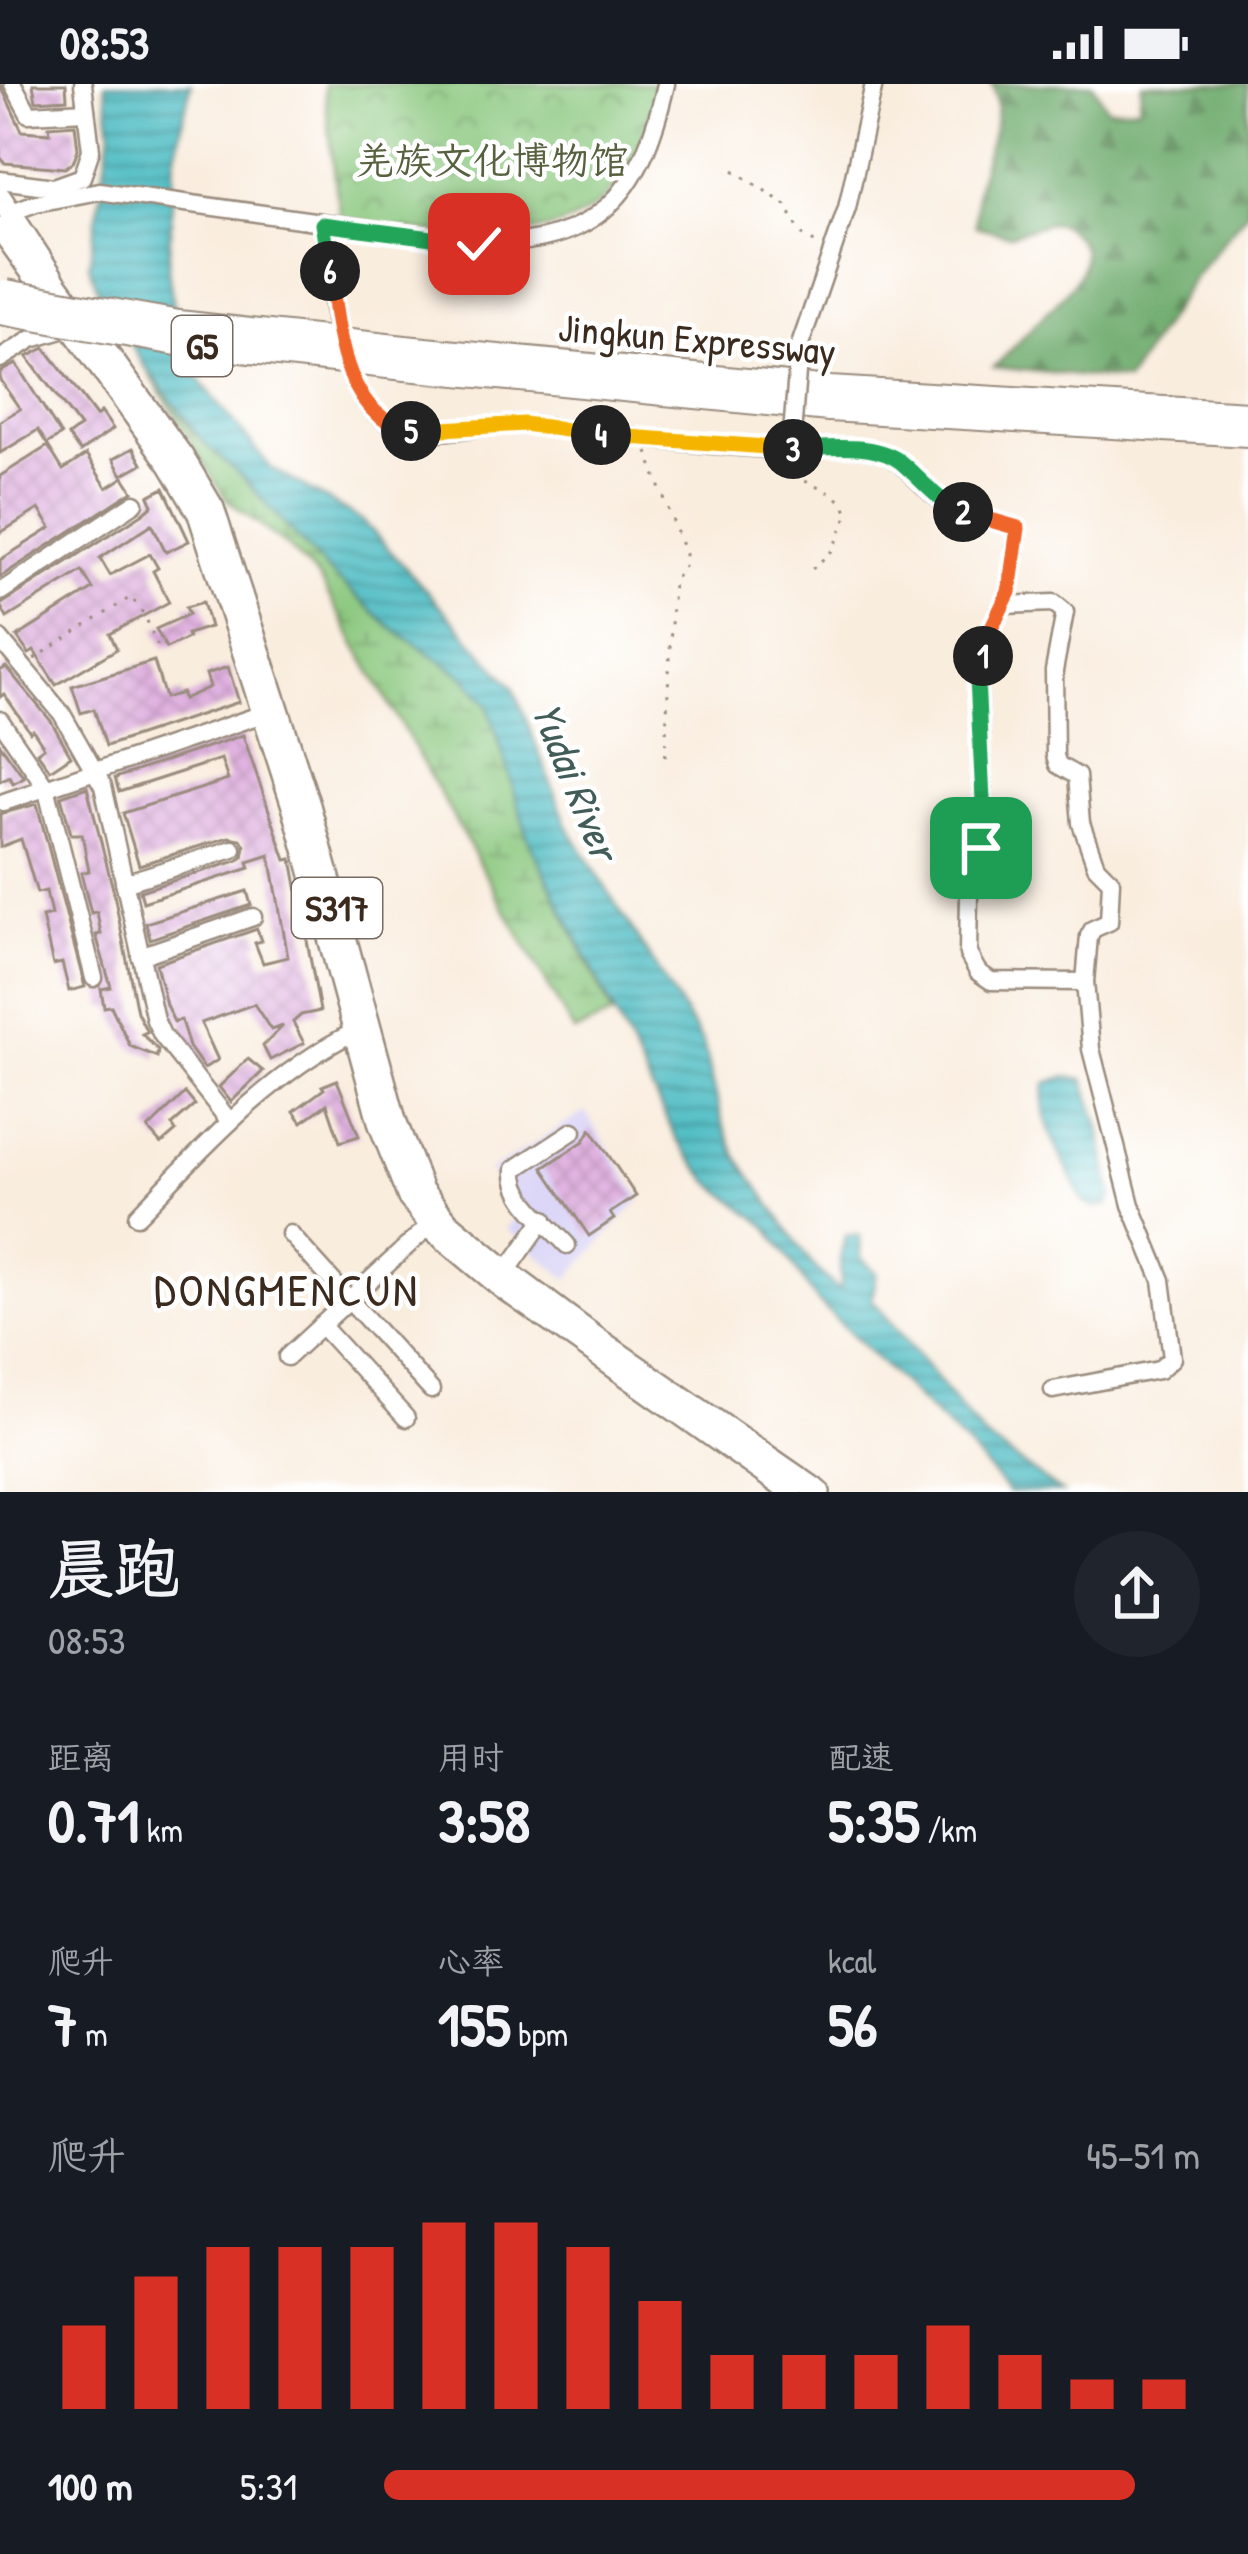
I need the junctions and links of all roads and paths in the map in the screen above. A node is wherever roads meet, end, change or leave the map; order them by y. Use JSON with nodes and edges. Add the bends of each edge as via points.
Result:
{"nodes":[{"id":1,"x":13,"y":84,"type":"edge"},
{"id":2,"x":83,"y":84,"type":"edge"},
{"id":3,"x":666,"y":84,"type":"edge"},
{"id":4,"x":874,"y":84,"type":"edge"},
{"id":5,"x":86,"y":111,"type":"junction"},
{"id":6,"x":734,"y":170,"type":"dead end"},
{"id":7,"x":0,"y":180,"type":"edge"},
{"id":8,"x":3,"y":213,"type":"edge"},
{"id":9,"x":322,"y":224,"type":"junction"},
{"id":10,"x":831,"y":253,"type":"junction"},
{"id":11,"x":2,"y":296,"type":"edge"},
{"id":12,"x":70,"y":328,"type":"junction"},
{"id":13,"x":405,"y":358,"type":"junction"},
{"id":14,"x":0,"y":359,"type":"edge"},
{"id":15,"x":1248,"y":413,"type":"edge"},
{"id":16,"x":1248,"y":434,"type":"edge"},
{"id":17,"x":644,"y":438,"type":"junction"},
{"id":18,"x":791,"y":441,"type":"junction"},
{"id":19,"x":135,"y":503,"type":"dead end"},
{"id":20,"x":810,"y":571,"type":"dead end"},
{"id":21,"x":0,"y":592,"type":"edge"},
{"id":22,"x":1002,"y":604,"type":"junction"},
{"id":23,"x":0,"y":639,"type":"edge"},
{"id":24,"x":158,"y":647,"type":"dead end"},
{"id":25,"x":23,"y":667,"type":"junction"},
{"id":26,"x":263,"y":714,"type":"junction"},
{"id":27,"x":0,"y":720,"type":"edge"},
{"id":28,"x":665,"y":757,"type":"dead end"},
{"id":29,"x":94,"y":770,"type":"junction"},
{"id":30,"x":46,"y":787,"type":"junction"},
{"id":31,"x":4,"y":802,"type":"dead end"},
{"id":32,"x":233,"y":849,"type":"dead end"},
{"id":33,"x":124,"y":883,"type":"junction"},
{"id":34,"x":253,"y":917,"type":"dead end"},
{"id":35,"x":140,"y":956,"type":"junction"},
{"id":36,"x":94,"y":978,"type":"dead end"},
{"id":37,"x":1085,"y":982,"type":"junction"},
{"id":38,"x":354,"y":1031,"type":"junction"},
{"id":39,"x":230,"y":1122,"type":"junction"},
{"id":40,"x":573,"y":1131,"type":"dead end"},
{"id":41,"x":137,"y":1216,"type":"dead end"},
{"id":42,"x":544,"y":1219,"type":"junction"},
{"id":43,"x":430,"y":1225,"type":"junction"},
{"id":44,"x":290,"y":1234,"type":"dead end"},
{"id":45,"x":567,"y":1245,"type":"dead end"},
{"id":46,"x":507,"y":1271,"type":"junction"},
{"id":47,"x":349,"y":1299,"type":"junction"},
{"id":48,"x":321,"y":1325,"type":"junction"},
{"id":49,"x":286,"y":1357,"type":"dead end"},
{"id":50,"x":431,"y":1390,"type":"dead end"},
{"id":51,"x":1053,"y":1390,"type":"dead end"},
{"id":52,"x":406,"y":1418,"type":"dead end"},
{"id":53,"x":791,"y":1492,"type":"edge"},
{"id":54,"x":819,"y":1492,"type":"edge"}],
"edges":[{"from":1,"to":5,"type":"street","via":[[29,115]]},
{"from":2,"to":5,"type":"street"},
{"from":3,"to":9,"type":"street","via":[[632,181],[567,232],[479,244]]},
{"from":4,"to":10,"type":"street"},
{"from":5,"to":7,"type":"street","via":[[91,150],[82,177],[54,187]]},
{"from":6,"to":10,"type":"path","via":[[785,205],[801,233]]},
{"from":8,"to":9,"type":"street","via":[[99,191]]},
{"from":8,"to":12,"type":"main road","number":"S317"},
{"from":8,"to":46,"type":"main road","number":"S317","via":[[213,508],[309,805],[411,1168],[448,1222]]},
{"from":9,"to":17,"type":"street","via":[[348,369],[385,421],[412,431],[524,424]]},
{"from":10,"to":18,"type":"street","bridge":true,"via":[[799,348]]},
{"from":11,"to":13,"type":"highway","name":"Jingkun Expressway","number":"G5","bridge":true},
{"from":11,"to":13,"type":"highway","name":"Jingkun Expressway","number":"G5","bridge":true,"via":[[177,343]]},
{"from":12,"to":14,"type":"street"},
{"from":12,"to":26,"type":"main road","number":"S317","via":[[188,492]]},
{"from":13,"to":15,"type":"highway","name":"Jingkun Expressway","number":"G5"},
{"from":13,"to":16,"type":"highway","name":"Jingkun Expressway","number":"G5","via":[[809,407]]},
{"from":17,"to":18,"type":"street"},
{"from":17,"to":28,"type":"path","via":[[685,554],[673,583]]},
{"from":18,"to":20,"type":"path","via":[[794,474],[837,495],[848,513],[833,549]]},
{"from":18,"to":22,"type":"street","via":[[884,454],[947,505],[1018,528]]},
{"from":19,"to":21,"type":"street"},
{"from":22,"to":37,"type":"street","via":[[1054,603],[1065,612],[1054,671],[1055,756],[1077,776],[1081,823],[1113,890],[1109,922],[1090,932]]},
{"from":22,"to":37,"type":"street","via":[[977,678],[983,800],[968,954],[992,981]]},
{"from":23,"to":25,"type":"street"},
{"from":24,"to":25,"type":"path","via":[[131,597]]},
{"from":25,"to":29,"type":"street"},
{"from":26,"to":29,"type":"street"},
{"from":26,"to":38,"type":"main road","number":"S317"},
{"from":27,"to":30,"type":"street"},
{"from":29,"to":30,"type":"street"},
{"from":29,"to":33,"type":"street"},
{"from":30,"to":31,"type":"street"},
{"from":30,"to":36,"type":"street"},
{"from":32,"to":33,"type":"street"},
{"from":33,"to":35,"type":"street"},
{"from":34,"to":35,"type":"street"},
{"from":35,"to":39,"type":"street","via":[[162,1035]]},
{"from":37,"to":51,"type":"street","via":[[1090,1049],[1131,1205],[1162,1280],[1172,1358],[1159,1370]]},
{"from":38,"to":39,"type":"street","via":[[299,1062]]},
{"from":38,"to":43,"type":"main road","number":"S317","via":[[397,1174]]},
{"from":39,"to":41,"type":"street"},
{"from":40,"to":42,"type":"street","via":[[515,1169],[518,1191]]},
{"from":42,"to":45,"type":"street"},
{"from":42,"to":46,"type":"street"},
{"from":43,"to":47,"type":"street"},
{"from":43,"to":53,"type":"main road","number":"S317","via":[[587,1351]]},
{"from":44,"to":47,"type":"street"},
{"from":46,"to":54,"type":"main road","number":"S317"},
{"from":47,"to":48,"type":"street"},
{"from":47,"to":50,"type":"street"},
{"from":48,"to":49,"type":"street"},
{"from":48,"to":52,"type":"street"}]}
